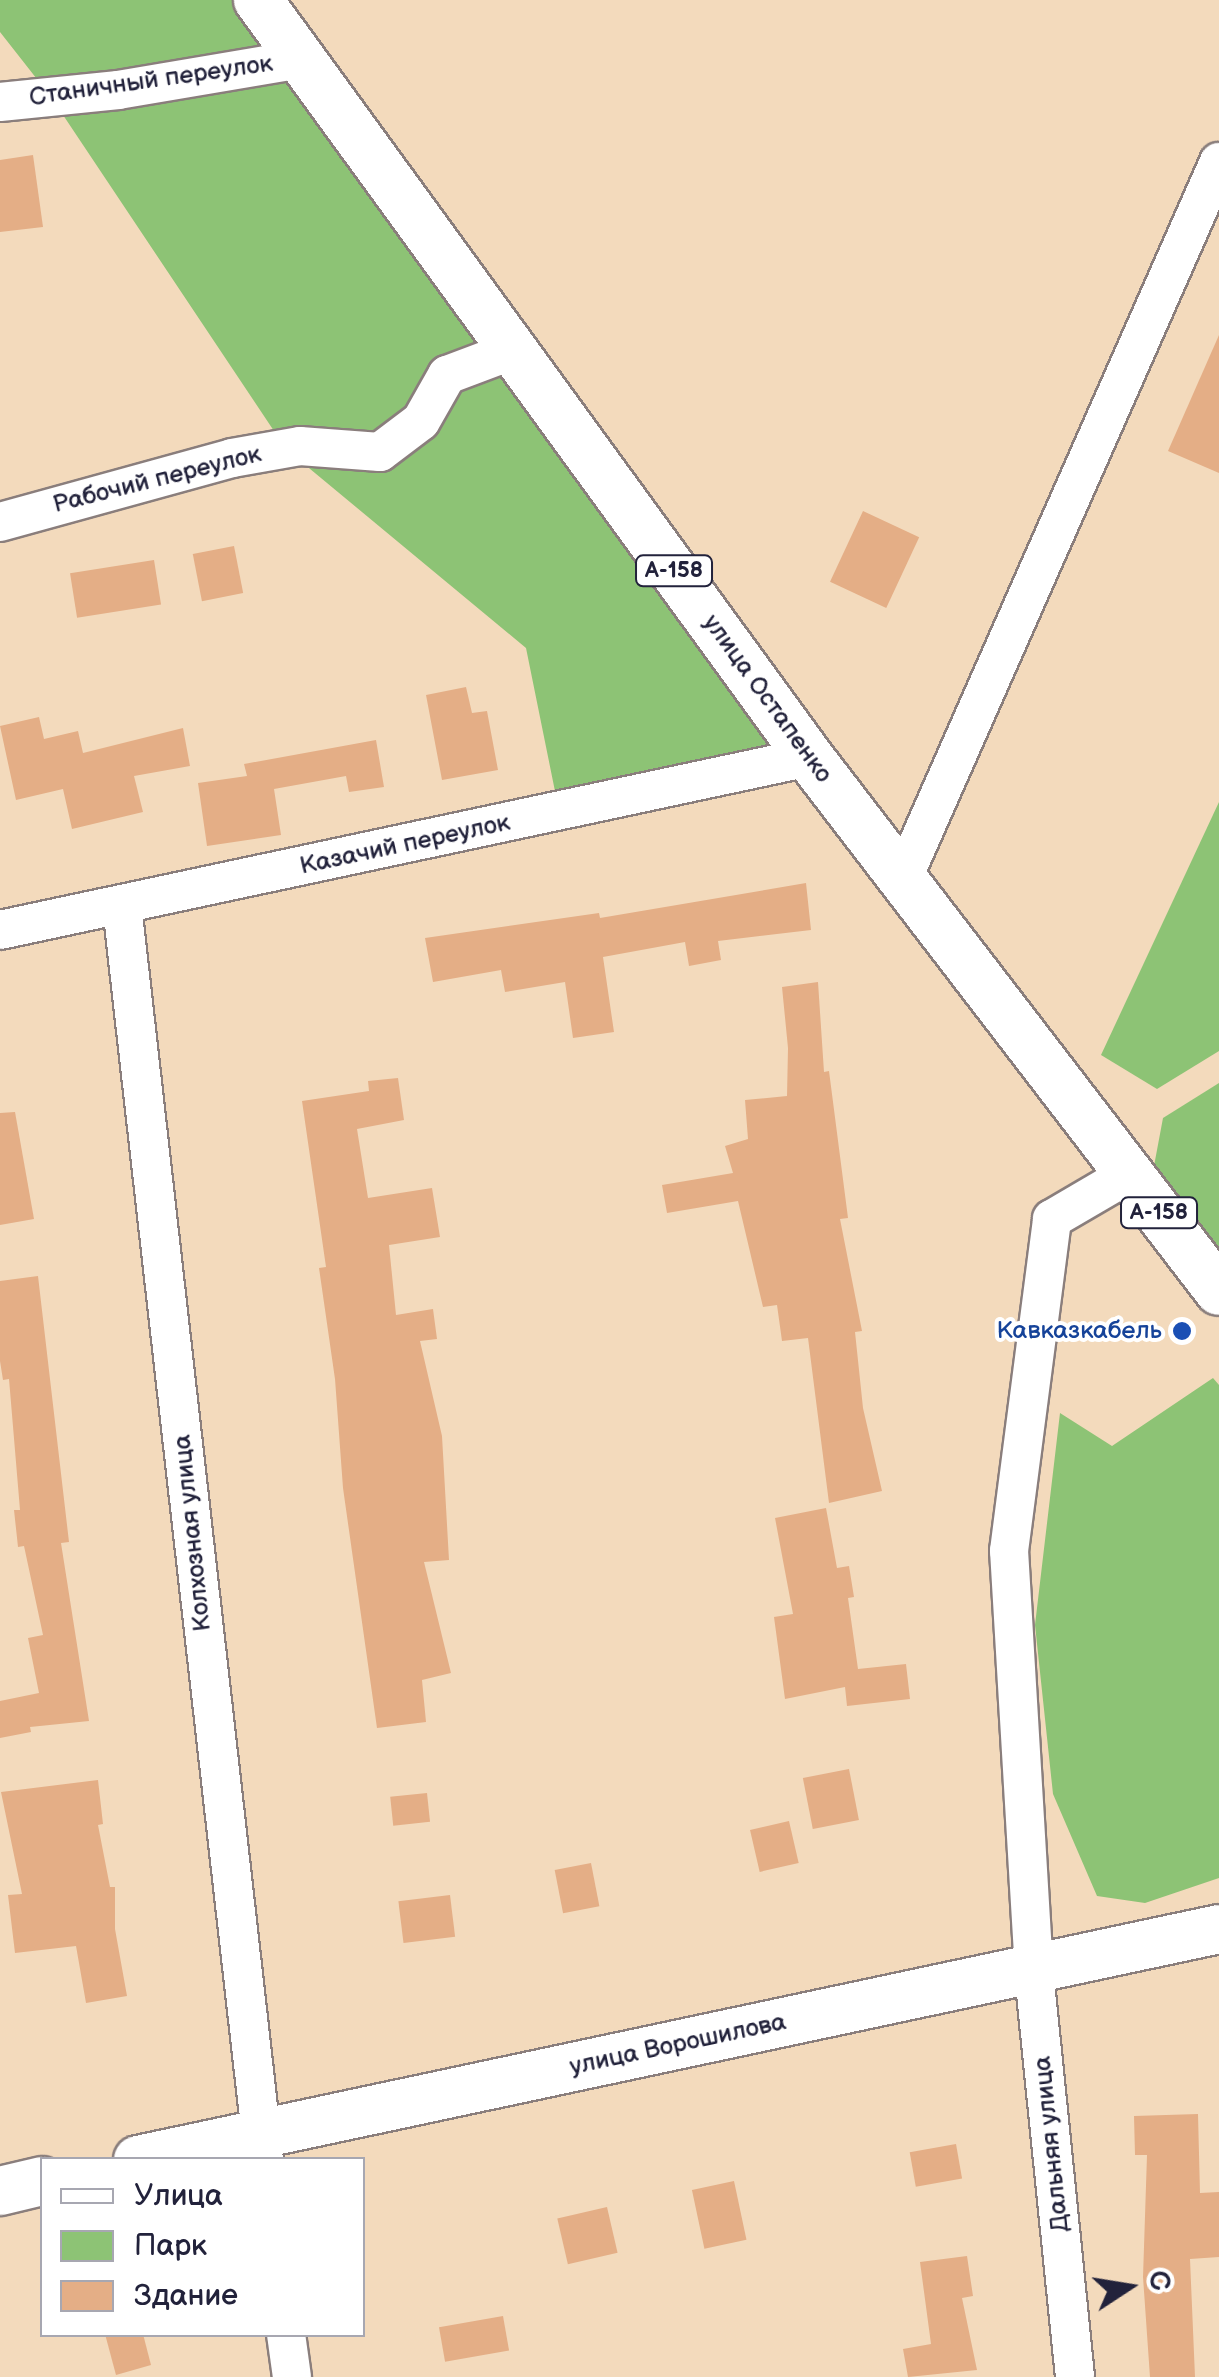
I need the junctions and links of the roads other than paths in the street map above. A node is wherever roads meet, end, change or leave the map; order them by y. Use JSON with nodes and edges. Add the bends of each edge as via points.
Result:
{"nodes":[{"id":1,"x":258,"y":0,"type":"edge"},
{"id":2,"x":301,"y":59,"type":"junction"},
{"id":3,"x":0,"y":102,"type":"edge"},
{"id":4,"x":1219,"y":162,"type":"edge"},
{"id":5,"x":514,"y":350,"type":"junction"},
{"id":6,"x":0,"y":522,"type":"edge"},
{"id":7,"x":809,"y":756,"type":"junction"},
{"id":8,"x":902,"y":880,"type":"junction"},
{"id":9,"x":122,"y":906,"type":"junction"},
{"id":10,"x":0,"y":930,"type":"edge"},
{"id":11,"x":1129,"y":1174,"type":"junction"},
{"id":12,"x":1219,"y":1291,"type":"edge"},
{"id":13,"x":1219,"y":1929,"type":"edge"},
{"id":14,"x":1034,"y":1971,"type":"junction"},
{"id":15,"x":262,"y":2146,"type":"edge"},
{"id":16,"x":165,"y":2157,"type":"edge"},
{"id":17,"x":40,"y":2181,"type":"edge"},
{"id":18,"x":0,"y":2191,"type":"edge"},
{"id":19,"x":286,"y":2337,"type":"edge"},
{"id":20,"x":292,"y":2377,"type":"edge"},
{"id":21,"x":1075,"y":2377,"type":"edge"}],
"edges":[{"from":1,"to":2,"type":"main road","name":"улица Остапенко","number":"А-158"},
{"from":2,"to":3,"type":"street","name":"Станичный переулок"},
{"from":2,"to":5,"type":"main road","name":"улица Остапенко","number":"А-158"},
{"from":4,"to":8,"type":"street"},
{"from":5,"to":6,"type":"street","name":"Рабочий переулок","via":[[447,375],[421,421],[380,452],[300,446],[232,458]]},
{"from":5,"to":7,"type":"main road","name":"улица Остапенко","number":"А-158"},
{"from":7,"to":8,"type":"main road","name":"улица Остапенко","number":"А-158"},
{"from":7,"to":9,"type":"street","name":"Казачий переулок"},
{"from":8,"to":11,"type":"main road","name":"улица Остапенко","number":"А-158"},
{"from":9,"to":10,"type":"street","name":"Казачий переулок"},
{"from":9,"to":15,"type":"street","name":"Колхозная улица"},
{"from":11,"to":12,"type":"main road","name":"улица Остапенко","number":"А-158"},
{"from":11,"to":14,"type":"street","name":"Дальняя улица","via":[[1052,1219],[1009,1551]]},
{"from":13,"to":14,"type":"main road","name":"улица Ворошилова"},
{"from":14,"to":15,"type":"main road","name":"улица Ворошилова"},
{"from":14,"to":21,"type":"street","name":"Дальняя улица"},
{"from":15,"to":16,"type":"main road","name":"улица Ворошилова"},
{"from":17,"to":18,"type":"main road"},
{"from":19,"to":20,"type":"street"}]}
